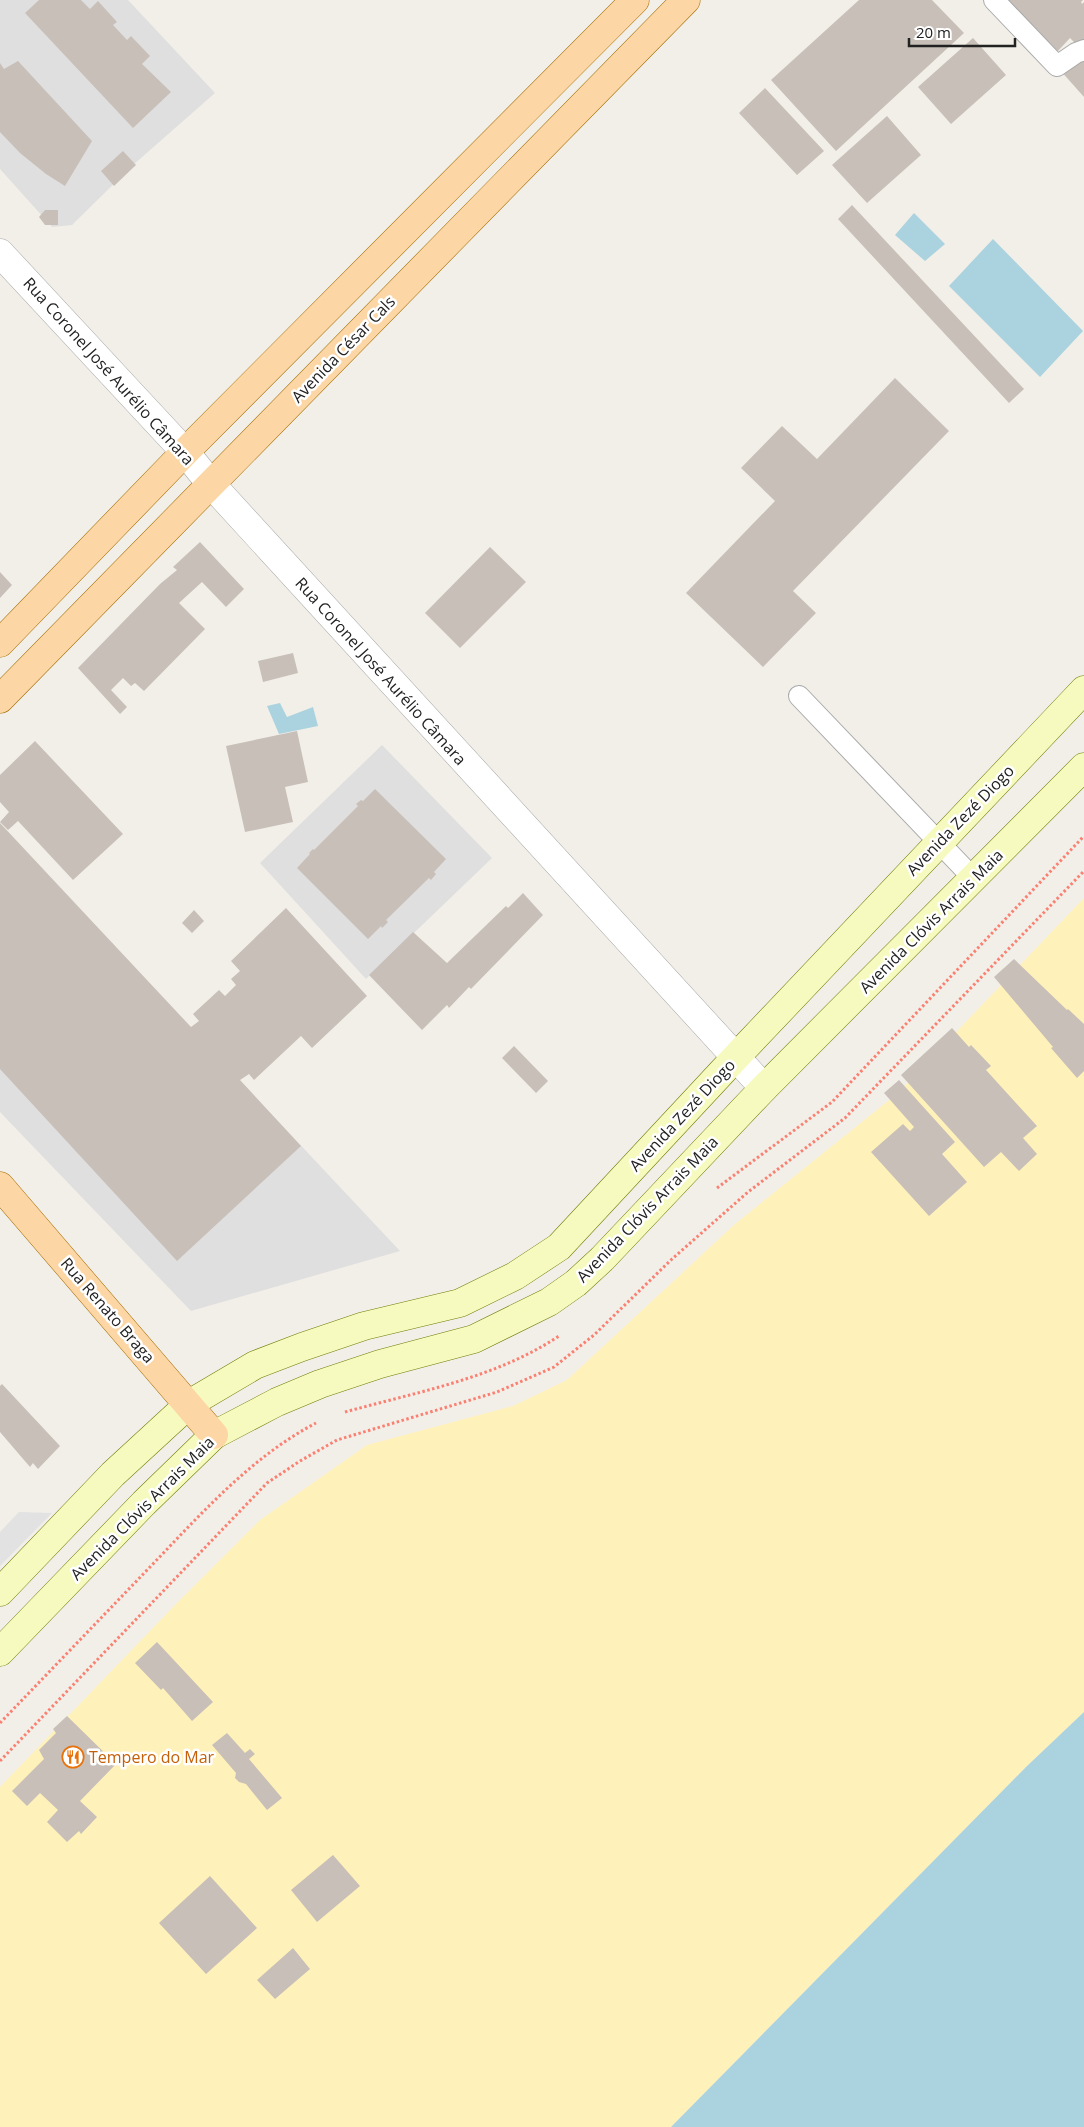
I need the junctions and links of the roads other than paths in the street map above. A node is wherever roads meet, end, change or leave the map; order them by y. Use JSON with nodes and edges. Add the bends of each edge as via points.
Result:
{"nodes":[{"id":1,"x":635,"y":0,"type":"edge"},
{"id":2,"x":686,"y":0,"type":"edge"},
{"id":3,"x":994,"y":0,"type":"edge"},
{"id":4,"x":659,"y":27,"type":"junction"},
{"id":5,"x":1084,"y":50,"type":"edge"},
{"id":6,"x":0,"y":253,"type":"edge"},
{"id":7,"x":185,"y":452,"type":"junction"},
{"id":8,"x":210,"y":484,"type":"junction"},
{"id":9,"x":0,"y":643,"type":"edge"},
{"id":10,"x":1084,"y":690,"type":"edge"},
{"id":11,"x":799,"y":696,"type":"dead end"},
{"id":12,"x":0,"y":699,"type":"edge"},
{"id":13,"x":1084,"y":767,"type":"edge"},
{"id":14,"x":939,"y":842,"type":"junction"},
{"id":15,"x":974,"y":879,"type":"junction"},
{"id":16,"x":735,"y":1058,"type":"junction"},
{"id":17,"x":764,"y":1088,"type":"junction"},
{"id":18,"x":0,"y":1186,"type":"edge"},
{"id":19,"x":189,"y":1404,"type":"junction"},
{"id":20,"x":214,"y":1435,"type":"junction"},
{"id":21,"x":0,"y":1592,"type":"edge"},
{"id":22,"x":0,"y":1652,"type":"edge"}],
"edges":[{"from":1,"to":4,"type":"main road"},
{"from":1,"to":7,"type":"main road"},
{"from":2,"to":4,"type":"main road","name":"Avenida César Cals"},
{"from":3,"to":5,"type":"lane","via":[[1057,66]]},
{"from":4,"to":8,"type":"main road","name":"Avenida César Cals"},
{"from":6,"to":7,"type":"street","name":"Rua Coronel José Aurélio Câmara"},
{"from":7,"to":8,"type":"street","name":"Rua Coronel José Aurélio Câmara"},
{"from":7,"to":9,"type":"main road"},
{"from":8,"to":12,"type":"main road","name":"Avenida César Cals"},
{"from":8,"to":16,"type":"street","name":"Rua Coronel José Aurélio Câmara"},
{"from":10,"to":14,"type":"main road","name":"Avenida Zezé Diogo"},
{"from":11,"to":14,"type":"lane"},
{"from":13,"to":15,"type":"main road","name":"Avenida Clóvis Arrais Maia"},
{"from":14,"to":15,"type":"lane"},
{"from":14,"to":16,"type":"main road","name":"Avenida Zezé Diogo"},
{"from":15,"to":17,"type":"main road","name":"Avenida Clóvis Arrais Maia"},
{"from":16,"to":17,"type":"street","name":"Rua Coronel José Aurélio Câmara"},
{"from":16,"to":19,"type":"main road","name":"Avenida Zezé Diogo","via":[[585,1221],[559,1247],[530,1267],[460,1303],[364,1326],[255,1365]]},
{"from":17,"to":20,"type":"main road","name":"Avenida Clóvis Arrais Maia","via":[[602,1260],[549,1302],[474,1339],[320,1384]]},
{"from":18,"to":19,"type":"main road","name":"Rua Renato Braga"},
{"from":19,"to":20,"type":"main road","name":"Rua Renato Braga"},
{"from":19,"to":21,"type":"main road","via":[[113,1474]]},
{"from":20,"to":22,"type":"main road","name":"Avenida Clóvis Arrais Maia"}]}
